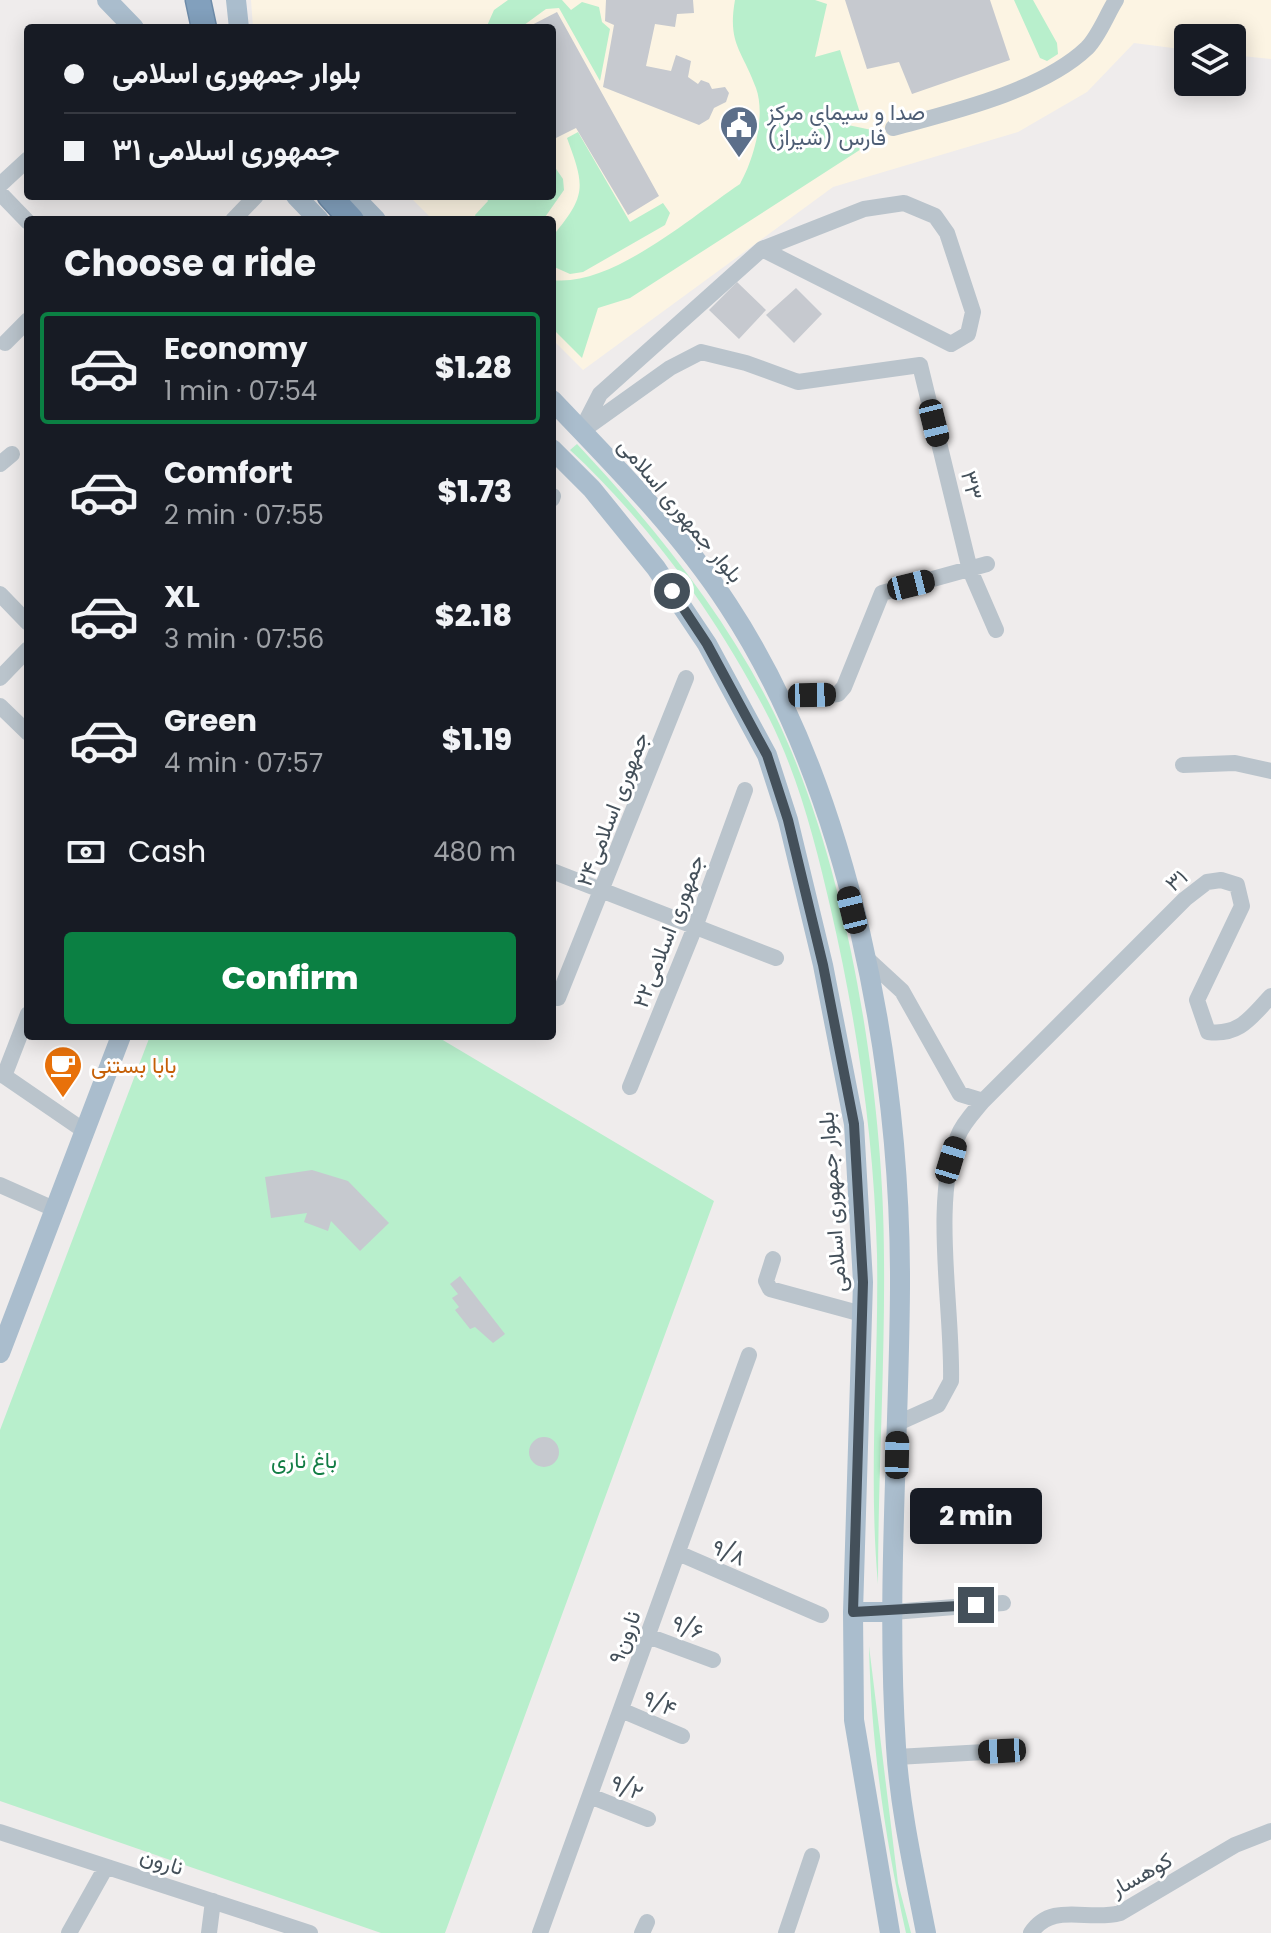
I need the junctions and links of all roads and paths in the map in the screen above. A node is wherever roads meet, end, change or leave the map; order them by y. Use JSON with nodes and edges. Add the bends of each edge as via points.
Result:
{"nodes":[{"id":1,"x":107,"y":0,"type":"edge"},
{"id":2,"x":198,"y":0,"type":"edge"},
{"id":3,"x":236,"y":0,"type":"edge"},
{"id":4,"x":1116,"y":0,"type":"edge"},
{"id":5,"x":130,"y":24,"type":"edge"},
{"id":6,"x":203,"y":24,"type":"edge"},
{"id":7,"x":239,"y":24,"type":"edge"},
{"id":8,"x":893,"y":128,"type":"dead end"},
{"id":9,"x":24,"y":163,"type":"edge"},
{"id":10,"x":0,"y":185,"type":"edge"},
{"id":11,"x":0,"y":193,"type":"edge"},
{"id":12,"x":252,"y":200,"type":"edge"},
{"id":13,"x":300,"y":200,"type":"edge"},
{"id":14,"x":334,"y":200,"type":"edge"},
{"id":15,"x":357,"y":200,"type":"edge"},
{"id":16,"x":237,"y":216,"type":"edge"},
{"id":17,"x":315,"y":216,"type":"edge"},
{"id":18,"x":348,"y":216,"type":"edge"},
{"id":19,"x":372,"y":216,"type":"edge"},
{"id":20,"x":24,"y":218,"type":"edge"},
{"id":21,"x":762,"y":249,"type":"junction"},
{"id":22,"x":24,"y":324,"type":"edge"},
{"id":23,"x":5,"y":343,"type":"dead end"},
{"id":24,"x":556,"y":404,"type":"edge"},
{"id":25,"x":581,"y":431,"type":"junction"},
{"id":26,"x":556,"y":453,"type":"edge"},
{"id":27,"x":987,"y":564,"type":"dead end"},
{"id":28,"x":970,"y":570,"type":"junction"},
{"id":29,"x":0,"y":594,"type":"edge"},
{"id":30,"x":24,"y":619,"type":"edge"},
{"id":31,"x":996,"y":630,"type":"dead end"},
{"id":32,"x":24,"y":653,"type":"edge"},
{"id":33,"x":0,"y":678,"type":"edge"},
{"id":34,"x":686,"y":678,"type":"dead end"},
{"id":35,"x":780,"y":701,"type":"junction"},
{"id":36,"x":0,"y":706,"type":"edge"},
{"id":37,"x":24,"y":729,"type":"edge"},
{"id":38,"x":1183,"y":765,"type":"dead end"},
{"id":39,"x":1271,"y":771,"type":"edge"},
{"id":40,"x":745,"y":790,"type":"dead end"},
{"id":41,"x":556,"y":873,"type":"edge"},
{"id":42,"x":603,"y":891,"type":"junction"},
{"id":43,"x":695,"y":927,"type":"junction"},
{"id":44,"x":864,"y":956,"type":"junction"},
{"id":45,"x":776,"y":958,"type":"dead end"},
{"id":46,"x":1271,"y":996,"type":"edge"},
{"id":47,"x":558,"y":998,"type":"dead end"},
{"id":48,"x":24,"y":1023,"type":"edge"},
{"id":49,"x":119,"y":1040,"type":"edge"},
{"id":50,"x":2,"y":1075,"type":"edge"},
{"id":51,"x":630,"y":1087,"type":"dead end"},
{"id":52,"x":983,"y":1101,"type":"junction"},
{"id":53,"x":83,"y":1130,"type":"junction"},
{"id":54,"x":0,"y":1185,"type":"edge"},
{"id":55,"x":54,"y":1209,"type":"junction"},
{"id":56,"x":773,"y":1259,"type":"dead end"},
{"id":57,"x":862,"y":1314,"type":"junction"},
{"id":58,"x":0,"y":1353,"type":"edge"},
{"id":59,"x":749,"y":1355,"type":"dead end"},
{"id":60,"x":898,"y":1423,"type":"junction"},
{"id":61,"x":678,"y":1553,"type":"junction"},
{"id":62,"x":1003,"y":1603,"type":"dead end"},
{"id":63,"x":853,"y":1612,"type":"junction"},
{"id":64,"x":893,"y":1612,"type":"junction"},
{"id":65,"x":821,"y":1615,"type":"dead end"},
{"id":66,"x":648,"y":1636,"type":"junction"},
{"id":67,"x":713,"y":1660,"type":"dead end"},
{"id":68,"x":621,"y":1710,"type":"junction"},
{"id":69,"x":682,"y":1736,"type":"dead end"},
{"id":70,"x":1002,"y":1751,"type":"dead end"},
{"id":71,"x":897,"y":1757,"type":"junction"},
{"id":72,"x":590,"y":1796,"type":"junction"},
{"id":73,"x":648,"y":1819,"type":"dead end"},
{"id":74,"x":1271,"y":1831,"type":"edge"},
{"id":75,"x":0,"y":1832,"type":"edge"},
{"id":76,"x":812,"y":1856,"type":"dead end"},
{"id":77,"x":106,"y":1867,"type":"junction"},
{"id":78,"x":213,"y":1901,"type":"junction"},
{"id":79,"x":69,"y":1933,"type":"edge"},
{"id":80,"x":209,"y":1933,"type":"edge"},
{"id":81,"x":310,"y":1933,"type":"edge"},
{"id":82,"x":540,"y":1933,"type":"edge"},
{"id":83,"x":786,"y":1933,"type":"edge"},
{"id":84,"x":890,"y":1933,"type":"edge"},
{"id":85,"x":926,"y":1933,"type":"edge"},
{"id":86,"x":1031,"y":1933,"type":"edge"}],
"edges":[{"from":1,"to":5,"type":"main road"},
{"from":2,"to":6,"type":"highway"},
{"from":3,"to":7,"type":"main road"},
{"from":4,"to":8,"type":"street","via":[[1088,47],[1041,78],[953,112]]},
{"from":9,"to":10,"type":"street"},
{"from":11,"to":20,"type":"street"},
{"from":12,"to":16,"type":"street"},
{"from":13,"to":17,"type":"main road"},
{"from":14,"to":18,"type":"highway"},
{"from":15,"to":19,"type":"main road"},
{"from":21,"to":21,"type":"street","via":[[864,209],[904,203],[920,207],[947,233],[973,312],[968,334],[951,344]]},
{"from":21,"to":25,"type":"street","via":[[600,394]]},
{"from":22,"to":23,"type":"street"},
{"from":24,"to":25,"type":"main road","name":"بلوار جمهوری اسلامی"},
{"from":25,"to":28,"type":"street","name":"۳۳","via":[[701,352],[798,382],[920,365]]},
{"from":25,"to":35,"type":"main road","name":"بلوار جمهوری اسلامی","via":[[691,554],[730,607]]},
{"from":26,"to":57,"type":"main road","name":"بلوار جمهوری اسلامی","via":[[656,568],[707,644],[767,755],[823,965],[854,1124]]},
{"from":27,"to":28,"type":"street"},
{"from":28,"to":31,"type":"street","name":"۳۳"},
{"from":28,"to":35,"type":"street","via":[[882,593],[838,694]]},
{"from":29,"to":30,"type":"street"},
{"from":32,"to":33,"type":"street"},
{"from":34,"to":42,"type":"street","name":"جمهوری اسلامی۲۴"},
{"from":35,"to":44,"type":"main road","name":"بلوار جمهوری اسلامی","via":[[828,816]]},
{"from":36,"to":37,"type":"street"},
{"from":38,"to":39,"type":"street","via":[[1235,763]]},
{"from":40,"to":43,"type":"street","name":"جمهوری اسلامی۲۲"},
{"from":41,"to":42,"type":"street"},
{"from":42,"to":43,"type":"street"},
{"from":42,"to":47,"type":"street","name":"جمهوری اسلامی۲۴"},
{"from":43,"to":45,"type":"street"},
{"from":43,"to":51,"type":"street","name":"جمهوری اسلامی۲۲"},
{"from":44,"to":52,"type":"street","via":[[902,991],[960,1094]]},
{"from":44,"to":60,"type":"main road","name":"بلوار جمهوری اسلامی","via":[[892,1121],[900,1283]]},
{"from":46,"to":52,"type":"street","name":"۳۱","via":[[1240,1029],[1208,1032],[1197,1000],[1242,906],[1237,885],[1207,882]]},
{"from":48,"to":50,"type":"street"},
{"from":49,"to":53,"type":"main road"},
{"from":50,"to":53,"type":"street"},
{"from":52,"to":60,"type":"street","via":[[959,1134],[946,1199],[951,1381],[938,1405]]},
{"from":53,"to":55,"type":"main road"},
{"from":54,"to":55,"type":"street"},
{"from":55,"to":58,"type":"main road"},
{"from":56,"to":57,"type":"street","via":[[766,1281],[770,1289]]},
{"from":57,"to":63,"type":"main road","name":"بلوار جمهوری اسلامی"},
{"from":59,"to":61,"type":"street","name":"نارون۹"},
{"from":60,"to":64,"type":"main road","name":"بلوار جمهوری اسلامی"},
{"from":61,"to":65,"type":"street","name":"۹/۸"},
{"from":61,"to":66,"type":"street","name":"نارون۹"},
{"from":62,"to":64,"type":"street"},
{"from":63,"to":64,"type":"main road"},
{"from":63,"to":84,"type":"main road","name":"بلوار جمهوری اسلامی","via":[[854,1720]]},
{"from":64,"to":71,"type":"main road","name":"بلوار جمهوری اسلامی"},
{"from":66,"to":67,"type":"street","name":"۹/۶"},
{"from":66,"to":68,"type":"street","name":"نارون۹"},
{"from":68,"to":69,"type":"street","name":"۹/۴"},
{"from":68,"to":72,"type":"street","name":"نارون۹"},
{"from":70,"to":71,"type":"street"},
{"from":71,"to":85,"type":"main road","name":"بلوار جمهوری اسلامی","via":[[905,1831]]},
{"from":72,"to":73,"type":"street","name":"۹/۲"},
{"from":72,"to":82,"type":"street","name":"نارون۹"},
{"from":74,"to":86,"type":"street","name":"کوهسار","via":[[1235,1845],[1120,1913],[1049,1916]]},
{"from":75,"to":77,"type":"street","name":"نارون"},
{"from":76,"to":83,"type":"street"},
{"from":77,"to":78,"type":"street","name":"نارون"},
{"from":77,"to":79,"type":"street"},
{"from":78,"to":80,"type":"street"},
{"from":78,"to":81,"type":"street","name":"نارون"}]}
